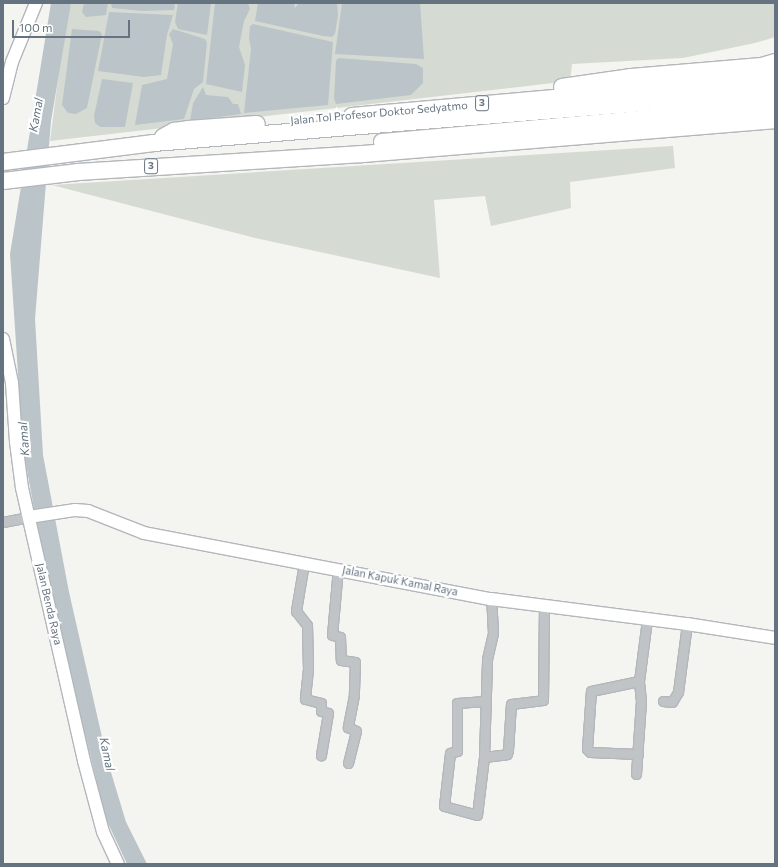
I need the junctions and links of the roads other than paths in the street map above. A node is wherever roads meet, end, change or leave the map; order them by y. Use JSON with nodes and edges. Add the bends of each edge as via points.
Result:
{"nodes":[{"id":1,"x":31,"y":4,"type":"edge"},
{"id":2,"x":775,"y":62,"type":"edge"},
{"id":3,"x":775,"y":78,"type":"edge"},
{"id":4,"x":775,"y":92,"type":"edge"},
{"id":5,"x":3,"y":98,"type":"edge"},
{"id":6,"x":458,"y":105,"type":"junction"},
{"id":7,"x":775,"y":107,"type":"edge"},
{"id":8,"x":775,"y":120,"type":"edge"},
{"id":9,"x":154,"y":143,"type":"junction"},
{"id":10,"x":7,"y":161,"type":"edge"},
{"id":11,"x":224,"y":161,"type":"junction"},
{"id":12,"x":8,"y":180,"type":"edge"},
{"id":13,"x":3,"y":339,"type":"edge"},
{"id":14,"x":33,"y":517,"type":"junction"},
{"id":15,"x":3,"y":522,"type":"edge"},
{"id":16,"x":304,"y":563,"type":"junction"},
{"id":17,"x":338,"y":568,"type":"junction"},
{"id":18,"x":491,"y":599,"type":"junction"},
{"id":19,"x":544,"y":606,"type":"junction"},
{"id":20,"x":647,"y":618,"type":"junction"},
{"id":21,"x":687,"y":624,"type":"junction"},
{"id":22,"x":775,"y":638,"type":"edge"},
{"id":23,"x":639,"y":681,"type":"junction"},
{"id":24,"x":485,"y":701,"type":"junction"},
{"id":25,"x":663,"y":701,"type":"dead end"},
{"id":26,"x":638,"y":754,"type":"junction"},
{"id":27,"x":321,"y":755,"type":"dead end"},
{"id":28,"x":484,"y":757,"type":"junction"},
{"id":29,"x":348,"y":763,"type":"dead end"},
{"id":30,"x":636,"y":774,"type":"dead end"},
{"id":31,"x":118,"y":864,"type":"edge"}],
"edges":[{"from":1,"to":5,"type":"main road"},
{"from":2,"to":6,"type":"highway","via":[[762,66],[591,82]]},
{"from":3,"to":6,"type":"highway","name":"Jalan Tol Profesor Doktor Sedyatmo","number":"3"},
{"from":4,"to":9,"type":"highway","name":"Jalan Tol Profesor Doktor Sedyatmo","number":"3"},
{"from":6,"to":9,"type":"highway","name":"Jalan Tol Profesor Doktor Sedyatmo","number":"3","via":[[188,129],[174,131]]},
{"from":7,"to":11,"type":"highway","number":"3","via":[[336,146]]},
{"from":8,"to":11,"type":"highway","number":"3","via":[[362,154]]},
{"from":9,"to":10,"type":"highway","name":"Jalan Tol Profesor Doktor Sedyatmo","number":"3"},
{"from":11,"to":12,"type":"highway","number":"3"},
{"from":13,"to":14,"type":"main road","name":"Jalan Benda Raya","via":[[12,383],[22,488]]},
{"from":14,"to":15,"type":"street"},
{"from":14,"to":16,"type":"main road","name":"Jalan Kapuk Kamal Raya","via":[[75,510],[88,511],[144,532]]},
{"from":14,"to":31,"type":"main road","name":"Jalan Benda Raya","via":[[84,762],[103,832]]},
{"from":16,"to":17,"type":"main road","name":"Jalan Kapuk Kamal Raya"},
{"from":16,"to":27,"type":"street","via":[[296,611],[307,625],[308,669],[305,699],[321,703],[321,711],[328,713]]},
{"from":17,"to":18,"type":"main road","name":"Jalan Kapuk Kamal Raya"},
{"from":17,"to":29,"type":"street","via":[[332,635],[340,637],[341,660],[356,662],[354,695],[348,727],[356,731]]},
{"from":18,"to":19,"type":"main road","name":"Jalan Kapuk Kamal Raya"},
{"from":18,"to":24,"type":"street","via":[[493,633],[487,659]]},
{"from":19,"to":20,"type":"main road","name":"Jalan Kapuk Kamal Raya"},
{"from":19,"to":28,"type":"street","via":[[543,700],[511,704],[507,754]]},
{"from":20,"to":21,"type":"main road","name":"Jalan Kapuk Kamal Raya"},
{"from":20,"to":23,"type":"street"},
{"from":21,"to":22,"type":"main road","name":"Jalan Kapuk Kamal Raya"},
{"from":21,"to":25,"type":"street","via":[[678,692],[672,702]]},
{"from":23,"to":26,"type":"street","via":[[642,701]]},
{"from":23,"to":26,"type":"street","via":[[591,690],[587,749],[590,752]]},
{"from":24,"to":28,"type":"street"},
{"from":24,"to":28,"type":"street","via":[[457,703],[457,751],[450,753],[444,806],[477,814]]},
{"from":26,"to":30,"type":"street"}]}
